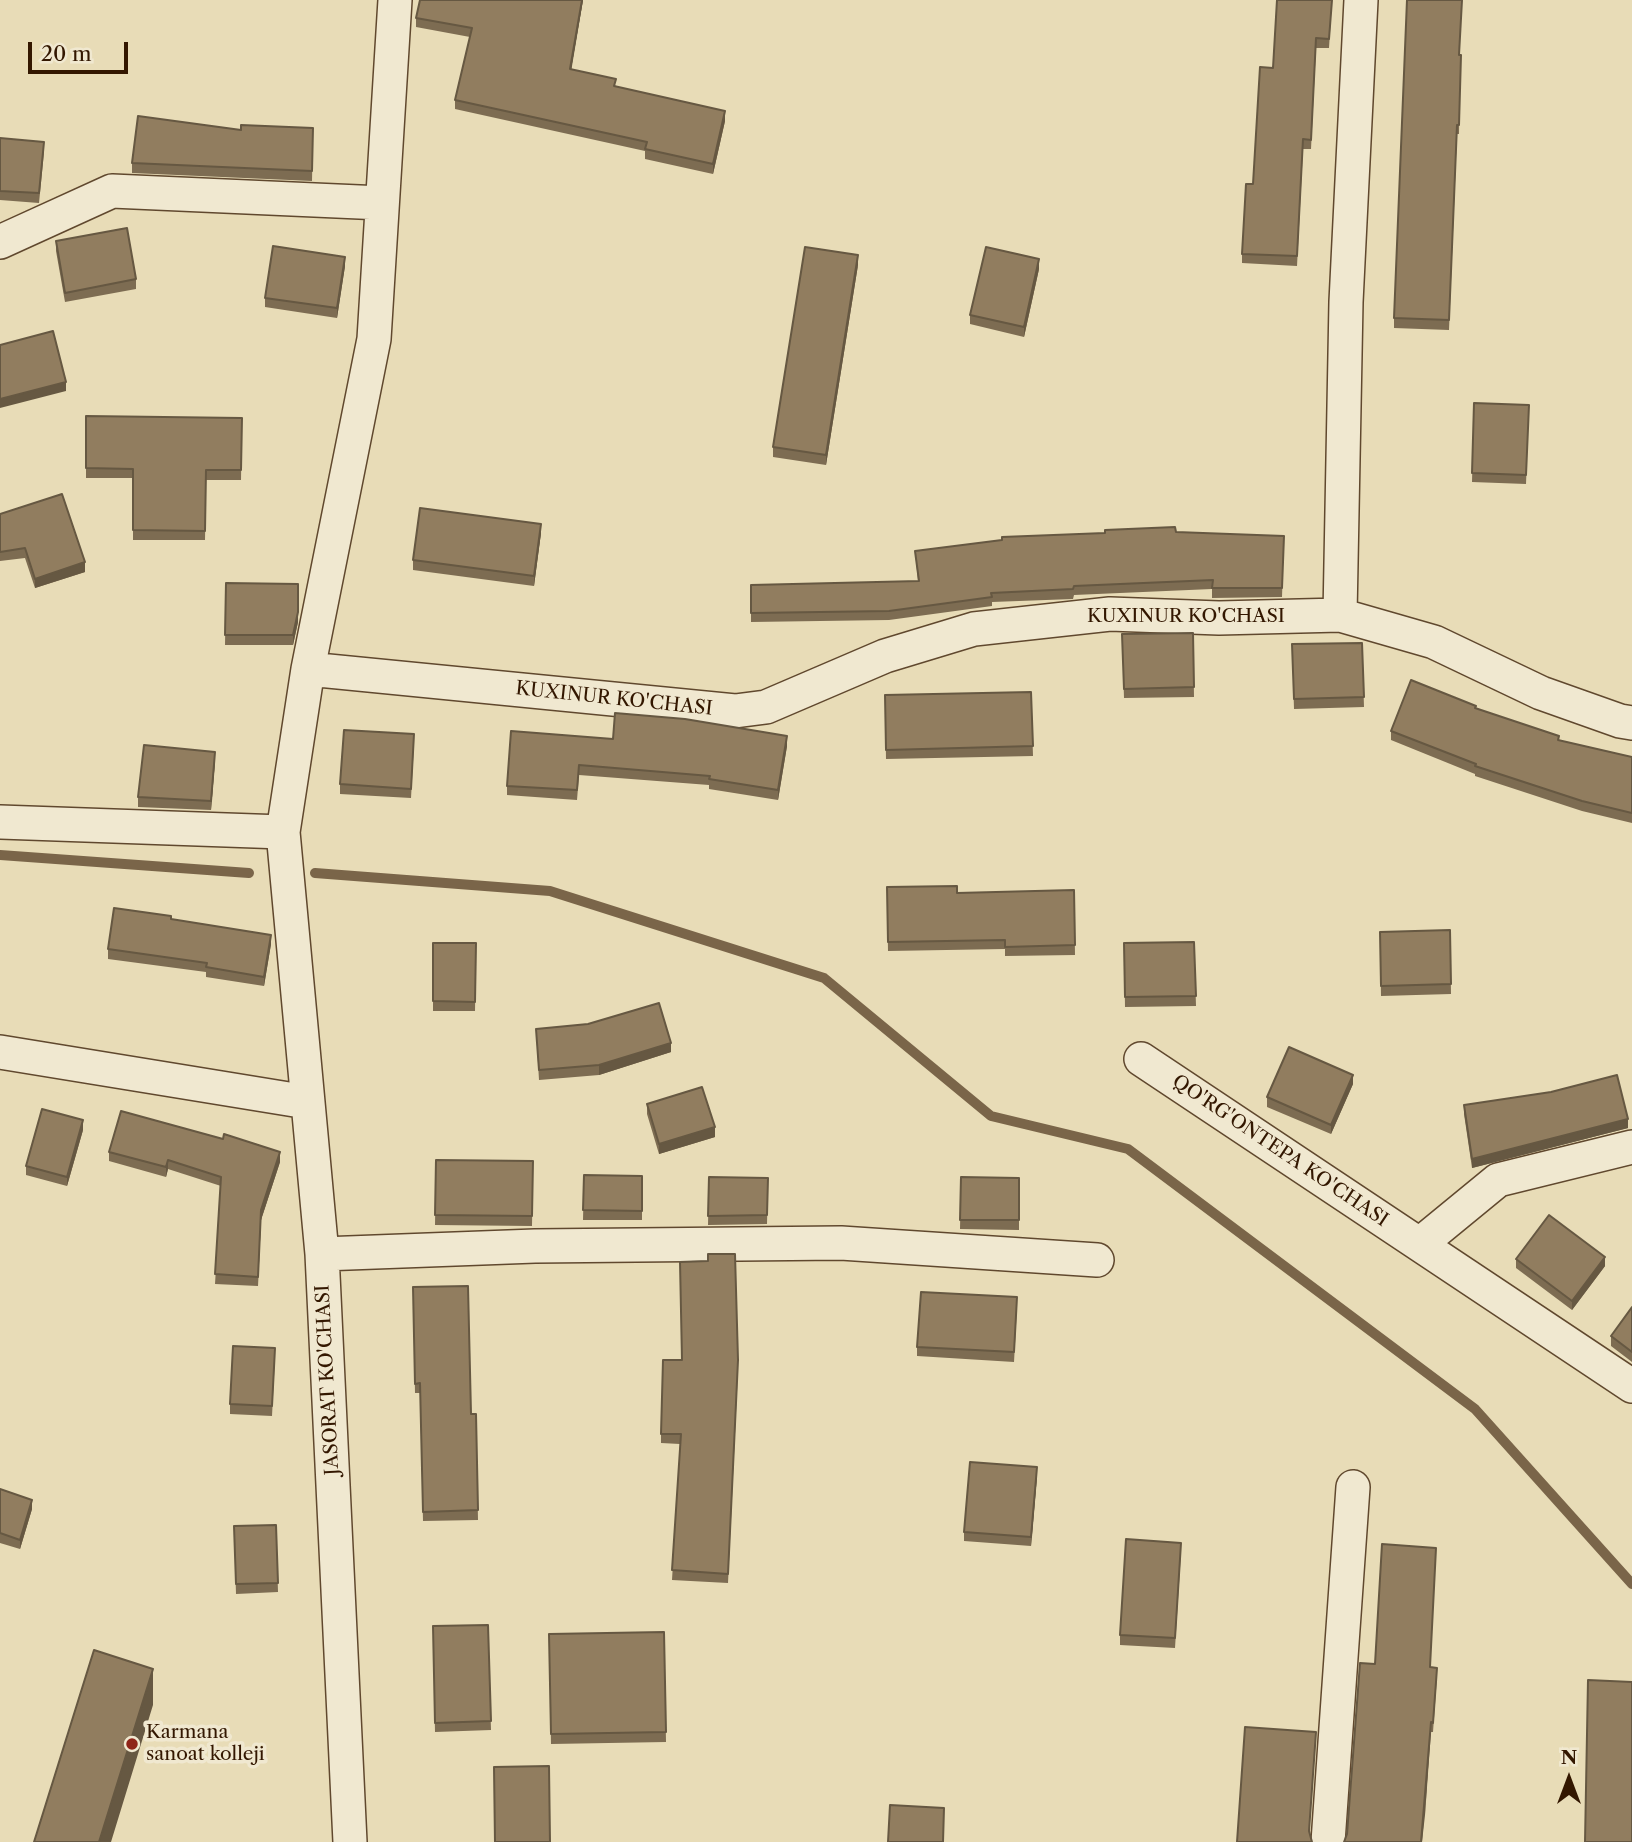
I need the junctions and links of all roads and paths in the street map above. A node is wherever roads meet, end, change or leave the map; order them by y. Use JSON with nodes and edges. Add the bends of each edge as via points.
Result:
{"nodes":[{"id":1,"x":395,"y":0,"type":"edge"},
{"id":2,"x":1361,"y":0,"type":"edge"},
{"id":3,"x":382,"y":203,"type":"junction"},
{"id":4,"x":0,"y":242,"type":"edge"},
{"id":5,"x":1340,"y":615,"type":"junction"},
{"id":6,"x":308,"y":669,"type":"junction"},
{"id":7,"x":1632,"y":723,"type":"edge"},
{"id":8,"x":0,"y":822,"type":"edge"},
{"id":9,"x":283,"y":832,"type":"junction"},
{"id":10,"x":0,"y":1052,"type":"edge"},
{"id":11,"x":1141,"y":1059,"type":"dead end"},
{"id":12,"x":307,"y":1101,"type":"junction"},
{"id":13,"x":1632,"y":1147,"type":"edge"},
{"id":14,"x":1420,"y":1244,"type":"junction"},
{"id":15,"x":322,"y":1254,"type":"junction"},
{"id":16,"x":1097,"y":1260,"type":"dead end"},
{"id":17,"x":1632,"y":1386,"type":"edge"},
{"id":18,"x":1353,"y":1487,"type":"dead end"},
{"id":19,"x":350,"y":1842,"type":"edge"},
{"id":20,"x":1328,"y":1842,"type":"edge"}],
"edges":[{"from":1,"to":3,"type":"street","name":"JASORAT KO'CHASI"},
{"from":2,"to":5,"type":"street","via":[[1346,302]]},
{"from":3,"to":4,"type":"street","via":[[111,191]]},
{"from":3,"to":6,"type":"street","name":"JASORAT KO'CHASI","via":[[374,339]]},
{"from":5,"to":6,"type":"street","name":"KUXINUR KO'CHASI","via":[[1219,618],[1110,614],[974,629],[885,656],[766,707],[735,711]]},
{"from":5,"to":7,"type":"street","via":[[1434,642],[1541,694]]},
{"from":6,"to":9,"type":"street","name":"JASORAT KO'CHASI"},
{"from":8,"to":9,"type":"street"},
{"from":9,"to":12,"type":"street","name":"JASORAT KO'CHASI"},
{"from":10,"to":12,"type":"street"},
{"from":11,"to":14,"type":"street","name":"QO'RG'ONTEPA KO'CHASI"},
{"from":12,"to":15,"type":"street","name":"JASORAT KO'CHASI"},
{"from":13,"to":14,"type":"street","via":[[1499,1180]]},
{"from":14,"to":17,"type":"street","name":"QO'RG'ONTEPA KO'CHASI"},
{"from":15,"to":16,"type":"street","via":[[841,1243]]},
{"from":15,"to":19,"type":"street","name":"JASORAT KO'CHASI"},
{"from":18,"to":20,"type":"street"}]}
